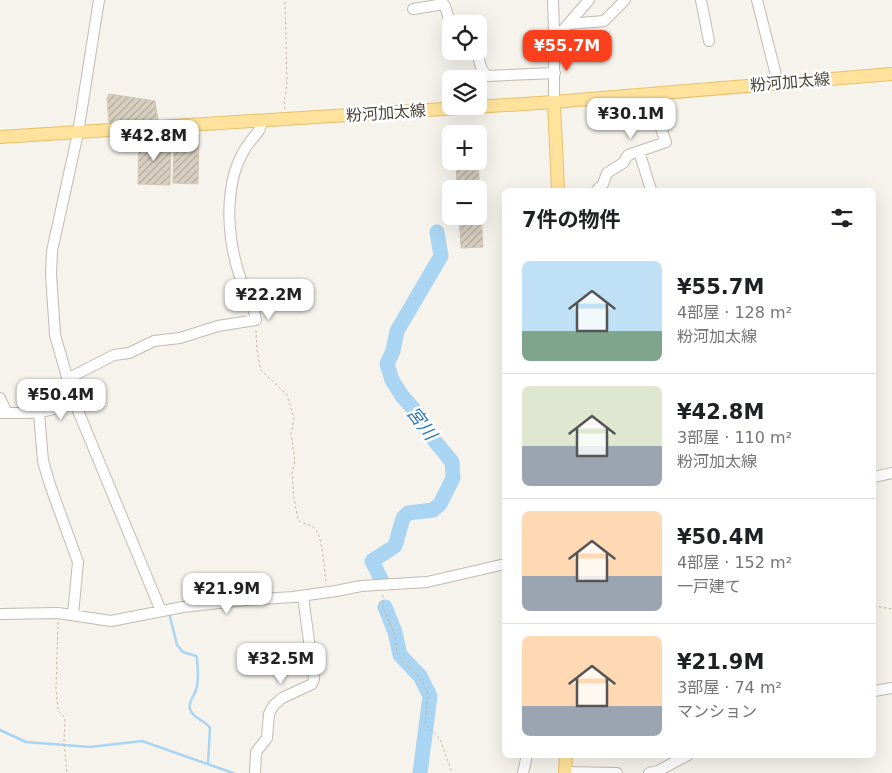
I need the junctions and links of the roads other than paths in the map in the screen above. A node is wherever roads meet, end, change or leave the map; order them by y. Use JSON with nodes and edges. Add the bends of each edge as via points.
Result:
{"nodes":[{"id":1,"x":99,"y":0,"type":"edge"},
{"id":2,"x":553,"y":0,"type":"edge"},
{"id":3,"x":589,"y":0,"type":"edge"},
{"id":4,"x":625,"y":0,"type":"edge"},
{"id":5,"x":701,"y":0,"type":"edge"},
{"id":6,"x":757,"y":0,"type":"edge"},
{"id":7,"x":442,"y":1,"type":"edge"},
{"id":8,"x":413,"y":9,"type":"dead end"},
{"id":9,"x":448,"y":15,"type":"edge"},
{"id":10,"x":569,"y":24,"type":"junction"},
{"id":11,"x":556,"y":38,"type":"junction"},
{"id":12,"x":709,"y":41,"type":"dead end"},
{"id":13,"x":479,"y":60,"type":"edge"},
{"id":14,"x":554,"y":73,"type":"junction"},
{"id":15,"x":892,"y":74,"type":"edge"},
{"id":16,"x":778,"y":83,"type":"junction"},
{"id":17,"x":655,"y":94,"type":"junction"},
{"id":18,"x":554,"y":102,"type":"junction"},
{"id":19,"x":262,"y":121,"type":"junction"},
{"id":20,"x":78,"y":133,"type":"junction"},
{"id":21,"x":0,"y":137,"type":"edge"},
{"id":22,"x":639,"y":150,"type":"junction"},
{"id":23,"x":558,"y":188,"type":"edge"},
{"id":24,"x":598,"y":188,"type":"edge"},
{"id":25,"x":650,"y":188,"type":"edge"},
{"id":26,"x":67,"y":379,"type":"junction"},
{"id":27,"x":0,"y":398,"type":"edge"},
{"id":28,"x":74,"y":401,"type":"junction"},
{"id":29,"x":4,"y":413,"type":"edge"},
{"id":30,"x":39,"y":413,"type":"junction"},
{"id":31,"x":892,"y":473,"type":"edge"},
{"id":32,"x":876,"y":477,"type":"edge"},
{"id":33,"x":502,"y":565,"type":"edge"},
{"id":34,"x":303,"y":596,"type":"junction"},
{"id":35,"x":161,"y":610,"type":"junction"},
{"id":36,"x":0,"y":614,"type":"edge"},
{"id":37,"x":73,"y":615,"type":"junction"},
{"id":38,"x":892,"y":688,"type":"edge"},
{"id":39,"x":876,"y":691,"type":"edge"},
{"id":40,"x":527,"y":758,"type":"edge"},
{"id":41,"x":566,"y":758,"type":"edge"},
{"id":42,"x":682,"y":758,"type":"edge"},
{"id":43,"x":566,"y":772,"type":"edge"},
{"id":44,"x":655,"y":772,"type":"edge"},
{"id":45,"x":255,"y":773,"type":"edge"},
{"id":46,"x":523,"y":773,"type":"edge"},
{"id":47,"x":617,"y":773,"type":"edge"}],
"edges":[{"from":1,"to":20,"type":"street"},
{"from":2,"to":11,"type":"street"},
{"from":3,"to":10,"type":"street"},
{"from":4,"to":10,"type":"street","via":[[604,21]]},
{"from":5,"to":12,"type":"street"},
{"from":6,"to":16,"type":"street"},
{"from":7,"to":8,"type":"street","via":[[438,5]]},
{"from":7,"to":9,"type":"street"},
{"from":10,"to":11,"type":"street"},
{"from":11,"to":14,"type":"street"},
{"from":13,"to":14,"type":"street","via":[[488,76]]},
{"from":14,"to":18,"type":"street"},
{"from":15,"to":16,"type":"main road","name":"粉河加太線"},
{"from":16,"to":17,"type":"main road","name":"粉河加太線"},
{"from":17,"to":18,"type":"main road","name":"粉河加太線"},
{"from":17,"to":22,"type":"street","via":[[654,110],[666,142]]},
{"from":18,"to":19,"type":"main road","name":"粉河加太線"},
{"from":18,"to":23,"type":"main road"},
{"from":19,"to":20,"type":"main road","name":"粉河加太線"},
{"from":19,"to":26,"type":"street","via":[[262,127],[236,169],[230,230],[237,268],[256,320],[154,341]]},
{"from":20,"to":21,"type":"main road","name":"粉河加太線"},
{"from":20,"to":26,"type":"street","via":[[52,251],[55,334]]},
{"from":22,"to":24,"type":"street","via":[[607,173]]},
{"from":22,"to":25,"type":"street"},
{"from":26,"to":28,"type":"street"},
{"from":27,"to":29,"type":"street"},
{"from":28,"to":30,"type":"street","via":[[58,410]]},
{"from":28,"to":35,"type":"street"},
{"from":29,"to":30,"type":"street"},
{"from":30,"to":37,"type":"street","via":[[43,461],[78,562]]},
{"from":31,"to":32,"type":"street"},
{"from":33,"to":34,"type":"street","via":[[428,582],[361,586]]},
{"from":34,"to":35,"type":"street"},
{"from":34,"to":45,"type":"street","via":[[314,678],[312,684],[282,698],[273,706],[267,738],[256,752]]},
{"from":35,"to":37,"type":"street","via":[[112,620]]},
{"from":36,"to":37,"type":"street"},
{"from":38,"to":39,"type":"street"},
{"from":40,"to":46,"type":"street"},
{"from":41,"to":43,"type":"main road"},
{"from":42,"to":44,"type":"street"},
{"from":43,"to":47,"type":"street"}]}
